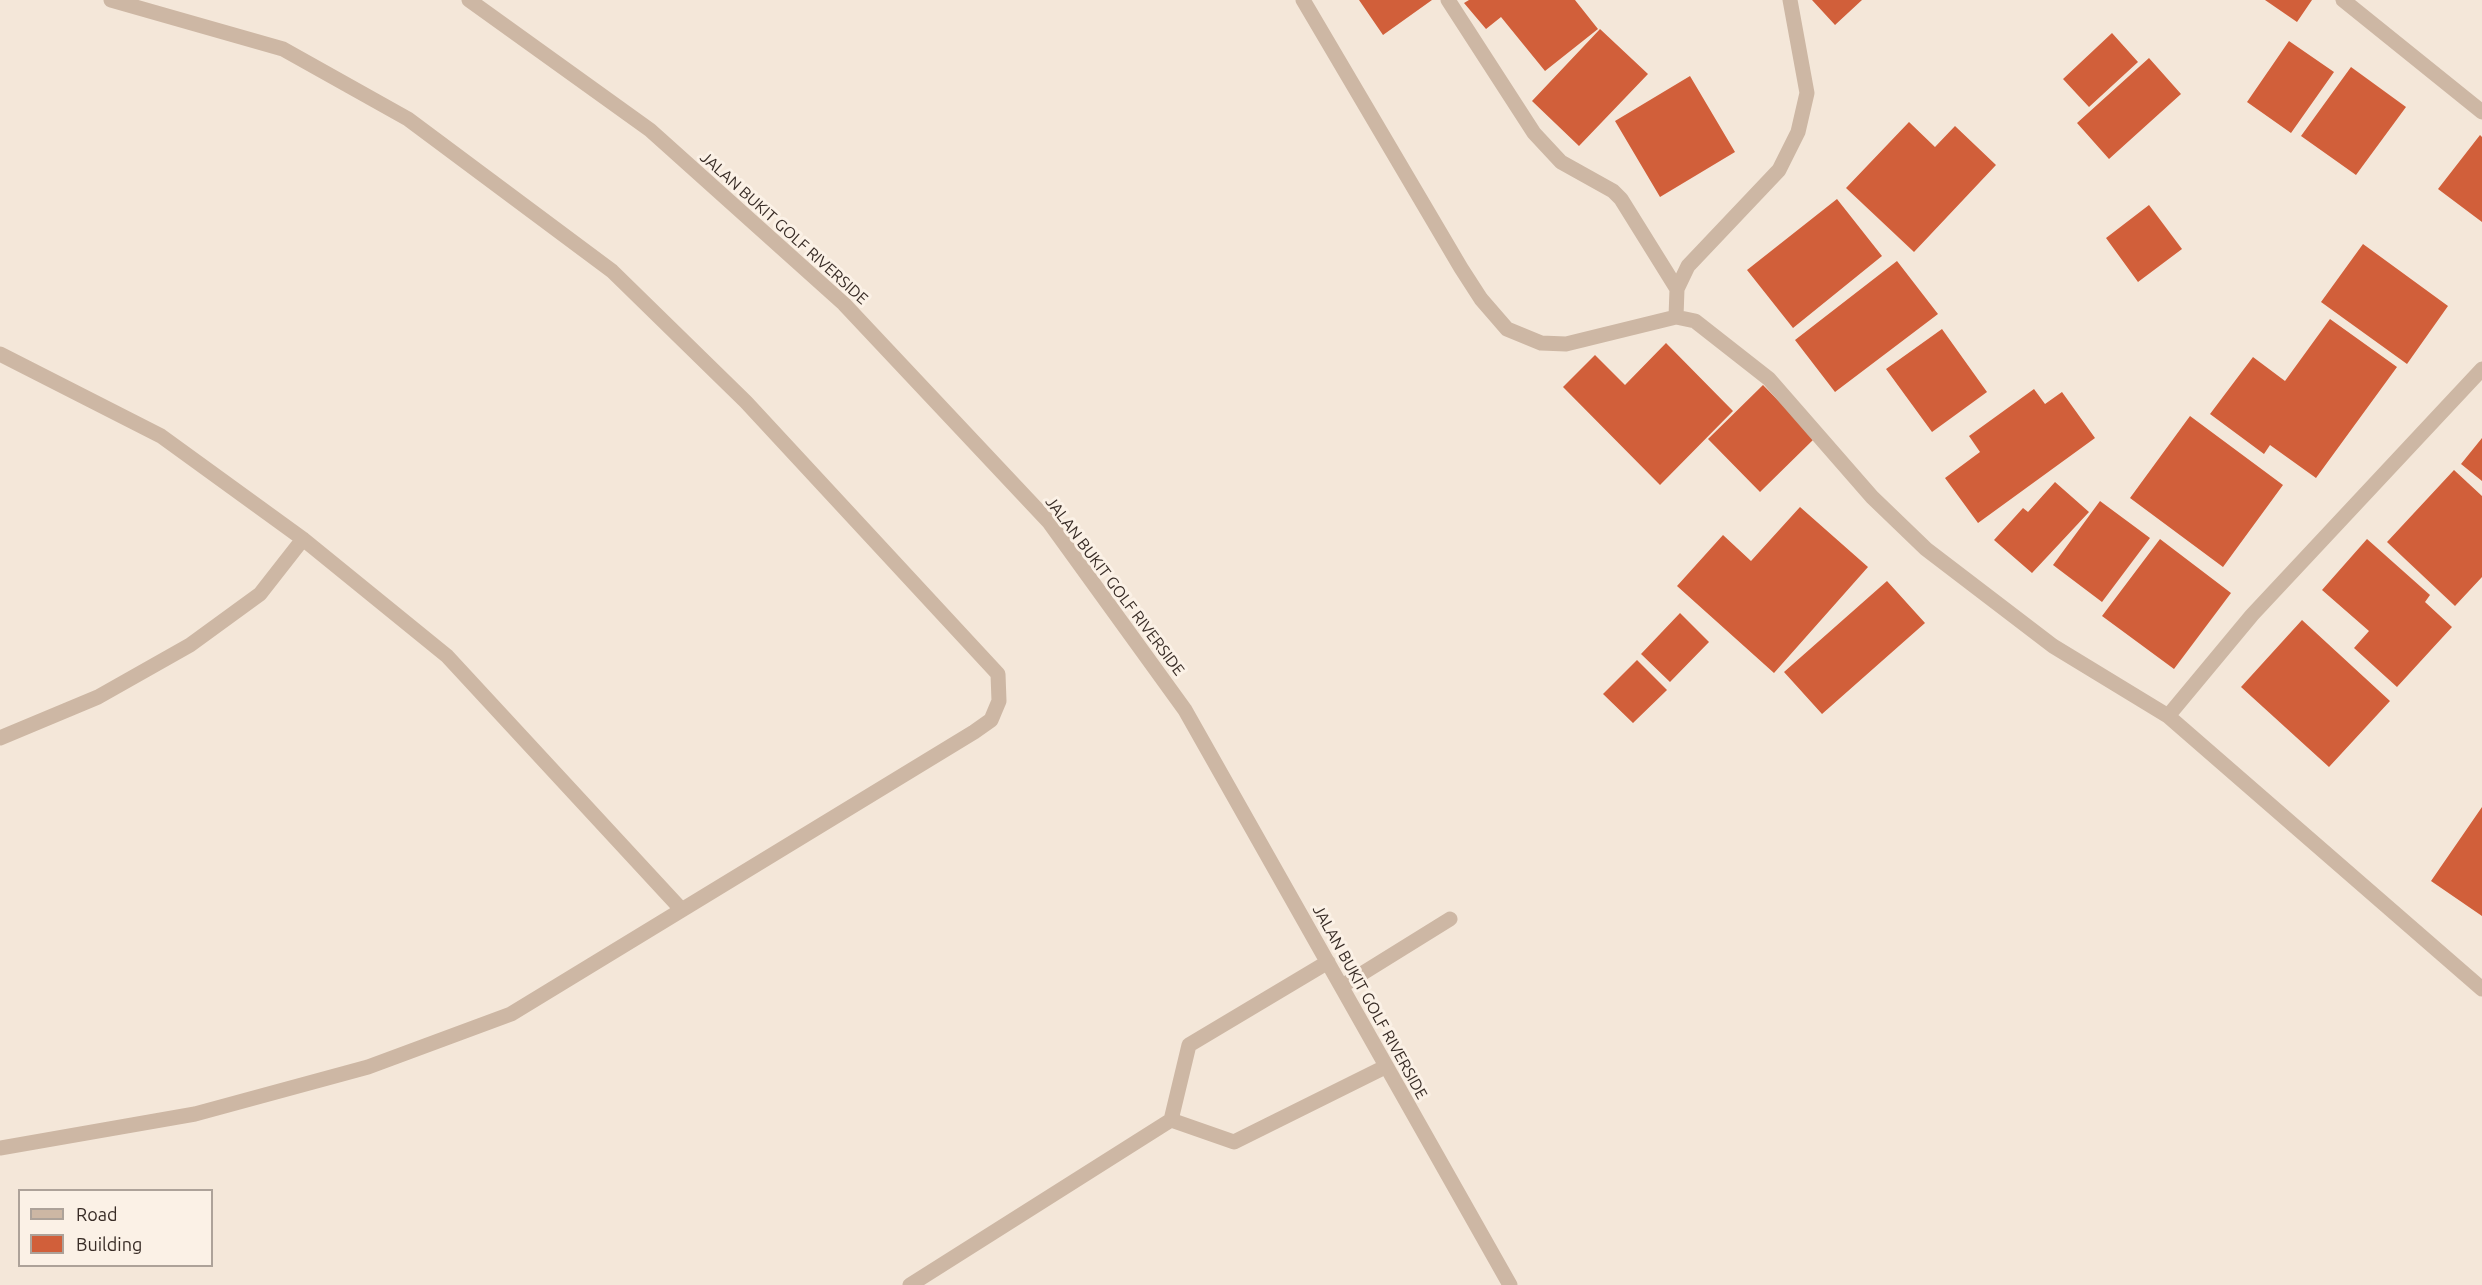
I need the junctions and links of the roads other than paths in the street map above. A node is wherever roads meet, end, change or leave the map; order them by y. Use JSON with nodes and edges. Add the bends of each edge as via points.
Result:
{"nodes":[{"id":1,"x":111,"y":0,"type":"edge"},
{"id":2,"x":469,"y":0,"type":"edge"},
{"id":3,"x":1303,"y":0,"type":"edge"},
{"id":4,"x":1448,"y":0,"type":"edge"},
{"id":5,"x":1790,"y":0,"type":"edge"},
{"id":6,"x":2343,"y":0,"type":"edge"},
{"id":7,"x":2482,"y":112,"type":"edge"},
{"id":8,"x":1677,"y":289,"type":"junction"},
{"id":9,"x":1676,"y":317,"type":"junction"},
{"id":10,"x":0,"y":354,"type":"edge"},
{"id":11,"x":2482,"y":369,"type":"edge"},
{"id":12,"x":303,"y":539,"type":"junction"},
{"id":13,"x":2168,"y":716,"type":"junction"},
{"id":14,"x":0,"y":738,"type":"edge"},
{"id":15,"x":681,"y":909,"type":"junction"},
{"id":16,"x":1450,"y":919,"type":"dead end"},
{"id":17,"x":1328,"y":962,"type":"junction"},
{"id":18,"x":1342,"y":986,"type":"junction"},
{"id":19,"x":2482,"y":989,"type":"edge"},
{"id":20,"x":1385,"y":1068,"type":"junction"},
{"id":21,"x":1171,"y":1120,"type":"junction"},
{"id":22,"x":0,"y":1148,"type":"edge"},
{"id":23,"x":910,"y":1285,"type":"edge"},
{"id":24,"x":1510,"y":1285,"type":"edge"}],
"edges":[{"from":1,"to":15,"type":"street","via":[[283,49],[408,119],[612,271],[746,402],[998,674],[999,701],[990,720],[974,732]]},
{"from":2,"to":17,"type":"street","name":"JALAN BUKIT GOLF RIVERSIDE","via":[[650,130],[844,304],[1049,522],[1185,710]]},
{"from":3,"to":9,"type":"street","via":[[1466,276],[1507,329],[1541,343],[1566,344]]},
{"from":4,"to":8,"type":"street","via":[[1534,133],[1561,162],[1621,199]]},
{"from":5,"to":8,"type":"street","via":[[1807,93],[1798,132],[1779,170],[1688,266]]},
{"from":6,"to":7,"type":"street"},
{"from":8,"to":9,"type":"street"},
{"from":9,"to":13,"type":"street","via":[[1695,321],[1768,379],[1872,497],[1926,549],[2053,646]]},
{"from":10,"to":12,"type":"street","via":[[161,436]]},
{"from":11,"to":13,"type":"street","via":[[2252,615]]},
{"from":12,"to":14,"type":"street","via":[[260,594],[190,645],[98,697]]},
{"from":12,"to":15,"type":"street","via":[[447,656]]},
{"from":13,"to":19,"type":"street"},
{"from":15,"to":22,"type":"street","via":[[511,1014],[368,1067],[195,1114]]},
{"from":16,"to":18,"type":"street"},
{"from":17,"to":18,"type":"street","name":"JALAN BUKIT GOLF RIVERSIDE"},
{"from":17,"to":21,"type":"street","via":[[1189,1045]]},
{"from":18,"to":20,"type":"street","name":"JALAN BUKIT GOLF RIVERSIDE"},
{"from":20,"to":21,"type":"street","via":[[1234,1142]]},
{"from":20,"to":24,"type":"street","name":"JALAN BUKIT GOLF RIVERSIDE"},
{"from":21,"to":23,"type":"street"}]}
